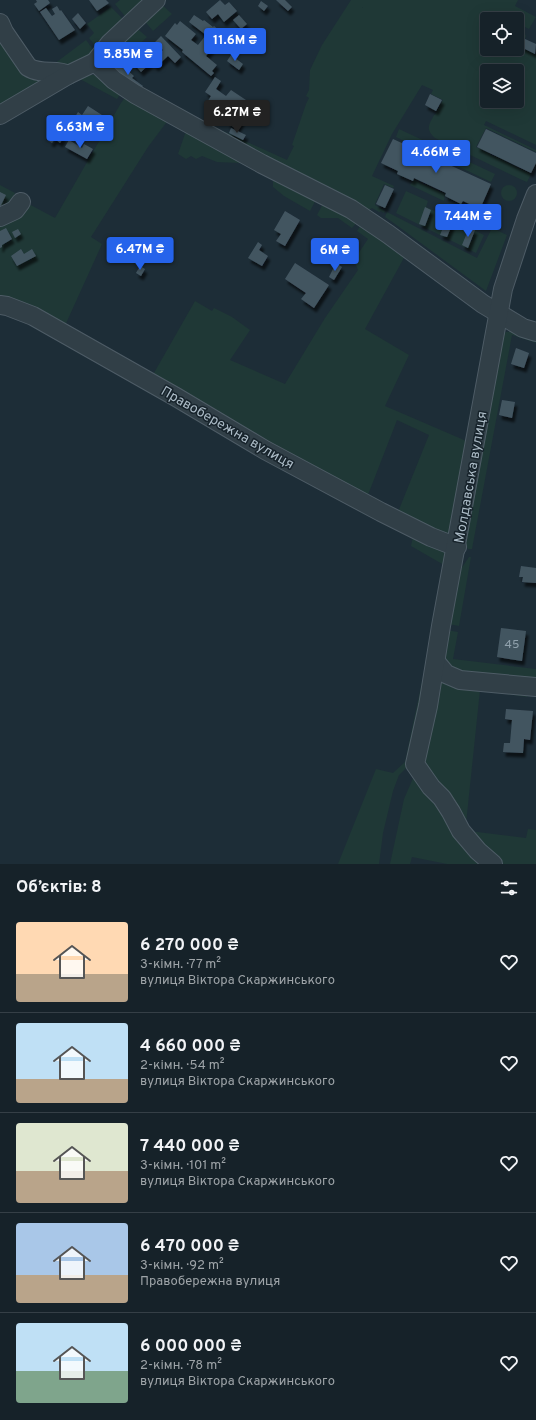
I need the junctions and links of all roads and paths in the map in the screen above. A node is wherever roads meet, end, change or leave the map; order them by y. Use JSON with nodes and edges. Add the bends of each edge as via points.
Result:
{"nodes":[{"id":1,"x":156,"y":0,"type":"edge"},
{"id":2,"x":0,"y":23,"type":"edge"},
{"id":3,"x":95,"y":62,"type":"junction"},
{"id":4,"x":68,"y":75,"type":"junction"},
{"id":5,"x":0,"y":115,"type":"edge"},
{"id":6,"x":536,"y":194,"type":"edge"},
{"id":7,"x":21,"y":202,"type":"dead end"},
{"id":8,"x":0,"y":217,"type":"edge"},
{"id":9,"x":0,"y":305,"type":"edge"},
{"id":10,"x":499,"y":315,"type":"junction"},
{"id":11,"x":536,"y":332,"type":"edge"},
{"id":12,"x":457,"y":548,"type":"junction"},
{"id":13,"x":436,"y":662,"type":"junction"},
{"id":14,"x":536,"y":687,"type":"edge"},
{"id":15,"x":493,"y":864,"type":"edge"}],
"edges":[{"from":1,"to":3,"type":"street","via":[[110,43]]},
{"from":2,"to":4,"type":"street","via":[[28,67],[34,71]]},
{"from":3,"to":4,"type":"street"},
{"from":3,"to":10,"type":"street","via":[[114,80],[135,94],[262,164],[351,208]]},
{"from":4,"to":5,"type":"street"},
{"from":6,"to":10,"type":"street","name":"Молдавська вулиця","via":[[503,289]]},
{"from":7,"to":8,"type":"street","via":[[15,210]]},
{"from":9,"to":12,"type":"street","name":"Правобережна вулиця","via":[[32,316],[265,450],[381,512]]},
{"from":10,"to":11,"type":"street"},
{"from":10,"to":12,"type":"street","name":"Молдавська вулиця"},
{"from":12,"to":13,"type":"street","name":"Молдавська вулиця"},
{"from":13,"to":14,"type":"street","via":[[446,674],[460,680]]},
{"from":13,"to":15,"type":"street","name":"Молдавська вулиця","via":[[416,764],[462,831],[478,851]]}]}
